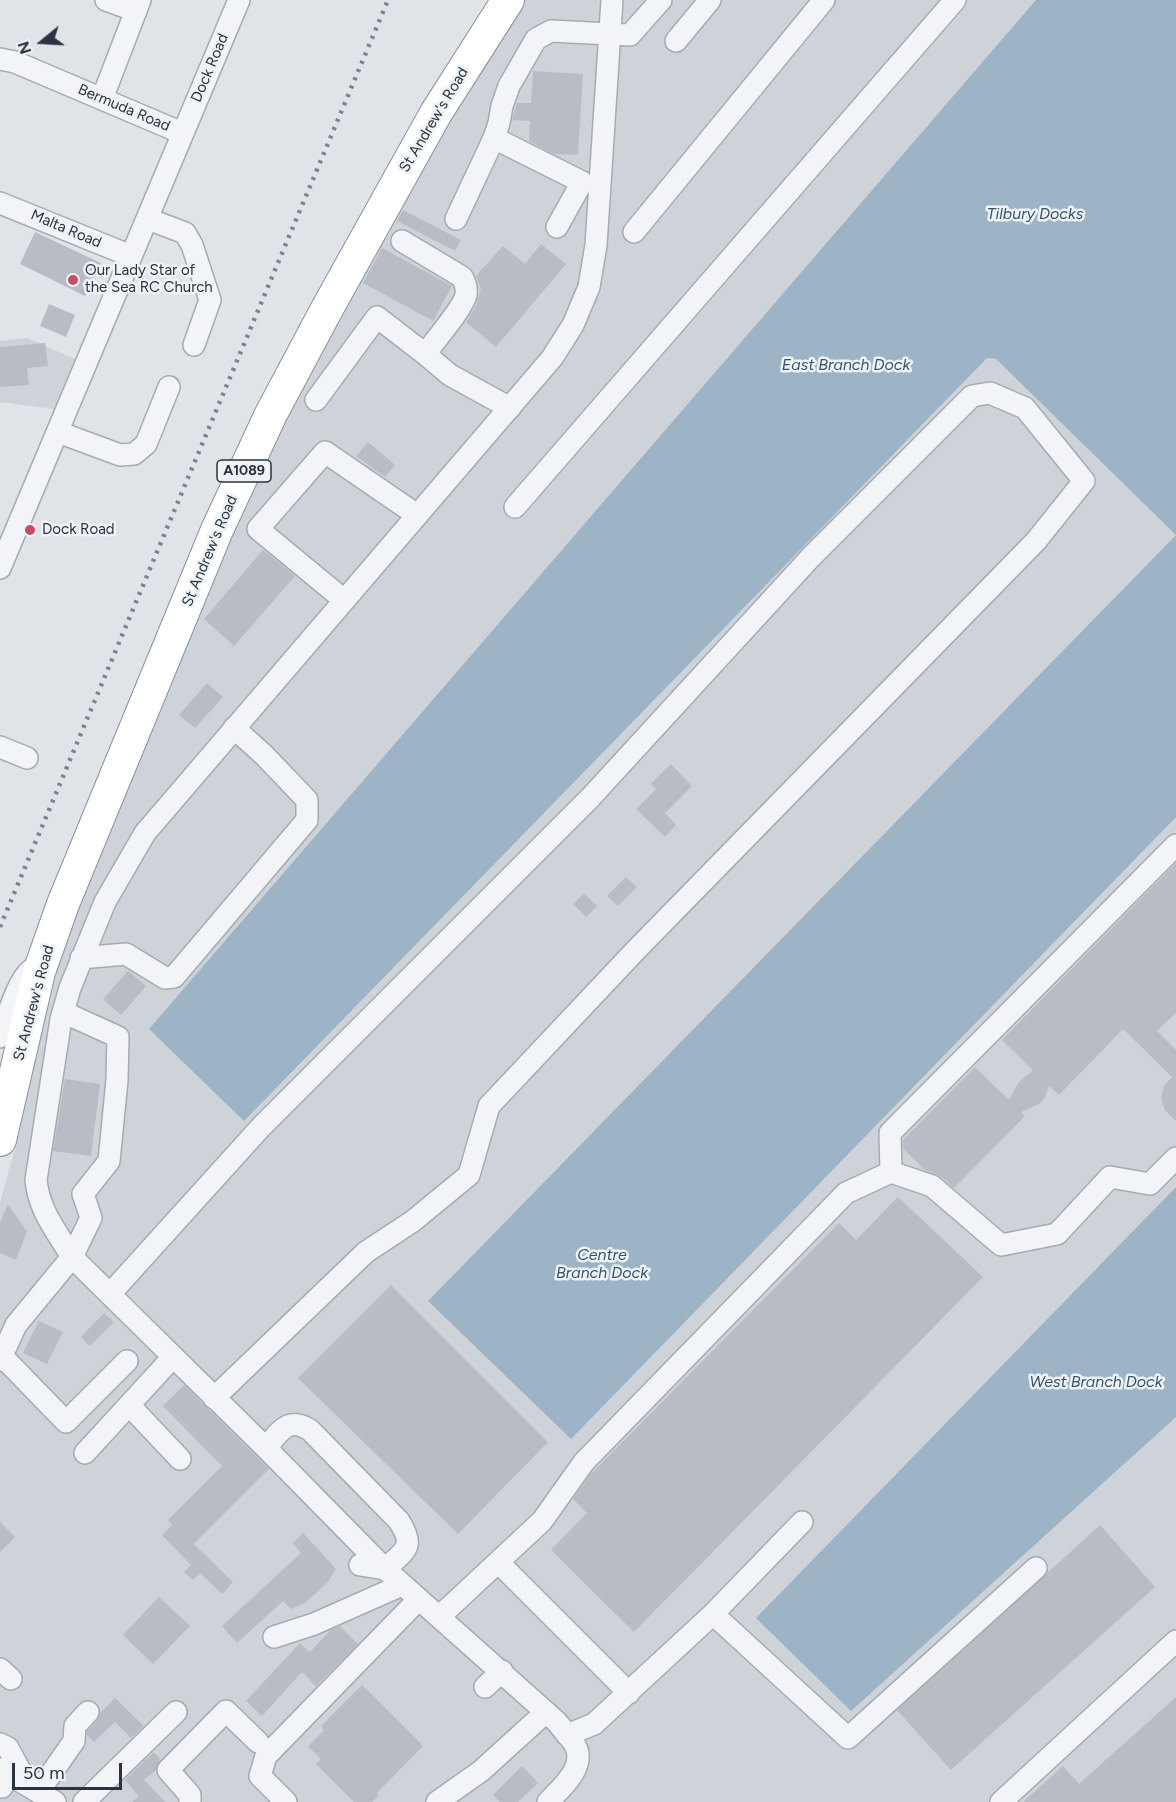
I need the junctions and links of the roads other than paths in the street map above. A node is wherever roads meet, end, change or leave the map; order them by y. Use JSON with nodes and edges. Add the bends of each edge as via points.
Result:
{"nodes":[{"id":1,"x":106,"y":0,"type":"edge"},
{"id":2,"x":239,"y":0,"type":"edge"},
{"id":3,"x":508,"y":0,"type":"edge"},
{"id":4,"x":612,"y":0,"type":"edge"},
{"id":5,"x":661,"y":0,"type":"edge"},
{"id":6,"x":710,"y":0,"type":"edge"},
{"id":7,"x":824,"y":0,"type":"edge"},
{"id":8,"x":955,"y":0,"type":"edge"},
{"id":9,"x":138,"y":6,"type":"edge"},
{"id":10,"x":609,"y":35,"type":"junction"},
{"id":11,"x":676,"y":41,"type":"dead end"},
{"id":12,"x":0,"y":59,"type":"edge"},
{"id":13,"x":102,"y":99,"type":"junction"},
{"id":14,"x":182,"y":133,"type":"junction"},
{"id":15,"x":494,"y":138,"type":"junction"},
{"id":16,"x":0,"y":203,"type":"edge"},
{"id":17,"x":148,"y":219,"type":"junction"},
{"id":18,"x":456,"y":219,"type":"dead end"},
{"id":19,"x":557,"y":227,"type":"dead end"},
{"id":20,"x":634,"y":232,"type":"dead end"},
{"id":21,"x":402,"y":241,"type":"dead end"},
{"id":22,"x":131,"y":256,"type":"junction"},
{"id":23,"x":194,"y":345,"type":"dead end"},
{"id":24,"x":425,"y":354,"type":"junction"},
{"id":25,"x":169,"y":387,"type":"dead end"},
{"id":26,"x":316,"y":400,"type":"dead end"},
{"id":27,"x":510,"y":408,"type":"junction"},
{"id":28,"x":58,"y":432,"type":"junction"},
{"id":29,"x":515,"y":507,"type":"dead end"},
{"id":30,"x":417,"y":515,"type":"junction"},
{"id":31,"x":0,"y":568,"type":"edge"},
{"id":32,"x":344,"y":600,"type":"junction"},
{"id":33,"x":234,"y":728,"type":"junction"},
{"id":34,"x":0,"y":747,"type":"edge"},
{"id":35,"x":27,"y":758,"type":"dead end"},
{"id":36,"x":1176,"y":845,"type":"edge"},
{"id":37,"x":81,"y":958,"type":"junction"},
{"id":38,"x":39,"y":972,"type":"junction"},
{"id":39,"x":63,"y":1012,"type":"junction"},
{"id":40,"x":0,"y":1037,"type":"edge"},
{"id":41,"x":4,"y":1101,"type":"edge"},
{"id":42,"x":0,"y":1140,"type":"edge"},
{"id":43,"x":1176,"y":1158,"type":"edge"},
{"id":44,"x":891,"y":1172,"type":"junction"},
{"id":45,"x":72,"y":1257,"type":"junction"},
{"id":46,"x":110,"y":1294,"type":"junction"},
{"id":47,"x":173,"y":1357,"type":"junction"},
{"id":48,"x":1,"y":1358,"type":"edge"},
{"id":49,"x":127,"y":1361,"type":"dead end"},
{"id":50,"x":214,"y":1398,"type":"junction"},
{"id":51,"x":129,"y":1406,"type":"junction"},
{"id":52,"x":266,"y":1448,"type":"junction"},
{"id":53,"x":85,"y":1453,"type":"dead end"},
{"id":54,"x":180,"y":1459,"type":"dead end"},
{"id":55,"x":317,"y":1500,"type":"junction"},
{"id":56,"x":802,"y":1522,"type":"dead end"},
{"id":57,"x":319,"y":1523,"type":"dead end"},
{"id":58,"x":498,"y":1562,"type":"junction"},
{"id":59,"x":360,"y":1565,"type":"dead end"},
{"id":60,"x":1036,"y":1568,"type":"dead end"},
{"id":61,"x":386,"y":1569,"type":"junction"},
{"id":62,"x":402,"y":1585,"type":"junction"},
{"id":63,"x":418,"y":1599,"type":"junction"},
{"id":64,"x":713,"y":1614,"type":"junction"},
{"id":65,"x":440,"y":1627,"type":"junction"},
{"id":66,"x":274,"y":1637,"type":"dead end"},
{"id":67,"x":1176,"y":1641,"type":"edge"},
{"id":68,"x":502,"y":1671,"type":"junction"},
{"id":69,"x":484,"y":1687,"type":"dead end"},
{"id":70,"x":629,"y":1693,"type":"junction"},
{"id":71,"x":88,"y":1712,"type":"dead end"},
{"id":72,"x":176,"y":1712,"type":"dead end"},
{"id":73,"x":546,"y":1712,"type":"junction"},
{"id":74,"x":567,"y":1735,"type":"junction"},
{"id":75,"x":258,"y":1742,"type":"dead end"},
{"id":76,"x":0,"y":1744,"type":"edge"},
{"id":77,"x":1,"y":1782,"type":"edge"},
{"id":78,"x":40,"y":1792,"type":"edge"},
{"id":79,"x":84,"y":1802,"type":"edge"},
{"id":80,"x":190,"y":1802,"type":"edge"},
{"id":81,"x":286,"y":1802,"type":"edge"},
{"id":82,"x":437,"y":1802,"type":"edge"},
{"id":83,"x":550,"y":1802,"type":"edge"},
{"id":84,"x":1001,"y":1802,"type":"edge"}],
"edges":[{"from":1,"to":9,"type":"street"},
{"from":2,"to":14,"type":"street","name":"Dock Road"},
{"from":3,"to":38,"type":"highway","name":"St Andrew's Road","number":"A1089","via":[[436,113],[271,414],[217,530],[63,904]]},
{"from":4,"to":10,"type":"street"},
{"from":5,"to":10,"type":"street","via":[[630,35]]},
{"from":6,"to":11,"type":"street"},
{"from":7,"to":20,"type":"street"},
{"from":8,"to":29,"type":"street"},
{"from":9,"to":13,"type":"street"},
{"from":10,"to":15,"type":"street","via":[[551,31],[536,39],[509,86]]},
{"from":10,"to":27,"type":"street","via":[[596,244],[589,287],[573,325],[552,358]]},
{"from":12,"to":13,"type":"street","name":"Bermuda Road"},
{"from":13,"to":14,"type":"street","name":"Bermuda Road"},
{"from":14,"to":17,"type":"street","name":"Dock Road"},
{"from":15,"to":18,"type":"street"},
{"from":15,"to":19,"type":"street","via":[[582,182]]},
{"from":16,"to":22,"type":"street","name":"Malta Road"},
{"from":17,"to":22,"type":"street","name":"Dock Road"},
{"from":17,"to":23,"type":"street","via":[[185,233],[192,244],[210,300]]},
{"from":21,"to":24,"type":"street","via":[[465,282],[466,296]]},
{"from":22,"to":28,"type":"street","name":"Dock Road"},
{"from":24,"to":26,"type":"street","via":[[377,317]]},
{"from":24,"to":27,"type":"street","via":[[450,375]]},
{"from":25,"to":28,"type":"street","via":[[146,444],[134,454],[120,455]]},
{"from":27,"to":30,"type":"street"},
{"from":28,"to":31,"type":"street","name":"Dock Road"},
{"from":30,"to":32,"type":"street"},
{"from":30,"to":32,"type":"street","via":[[325,452],[258,529]]},
{"from":32,"to":33,"type":"street"},
{"from":33,"to":37,"type":"street","via":[[145,833],[105,902]]},
{"from":33,"to":37,"type":"street","via":[[308,800],[307,820],[174,977],[165,978],[126,954]]},
{"from":34,"to":35,"type":"street"},
{"from":36,"to":44,"type":"street","via":[[890,1133]]},
{"from":37,"to":39,"type":"street"},
{"from":38,"to":40,"type":"street","via":[[31,970],[26,974]]},
{"from":38,"to":41,"type":"highway","name":"St Andrew's Road","number":"A1089"},
{"from":39,"to":45,"type":"street","via":[[36,1180],[44,1212]]},
{"from":39,"to":45,"type":"street","via":[[118,1037],[109,1161],[83,1194],[91,1218]]},
{"from":41,"to":42,"type":"highway","name":"St Andrew's Road","number":"A1089"},
{"from":43,"to":44,"type":"street","via":[[1150,1184],[1110,1178],[1057,1234],[1001,1245],[932,1186]]},
{"from":44,"to":58,"type":"street","via":[[846,1193],[584,1462],[542,1521]]},
{"from":45,"to":46,"type":"street"},
{"from":45,"to":48,"type":"street","via":[[16,1325]]},
{"from":46,"to":47,"type":"street"},
{"from":46,"to":50,"type":"street","via":[[261,1127],[590,798],[811,557],[972,396],[990,393],[1024,408],[1084,481],[1036,541],[489,1106],[469,1175],[413,1221],[366,1251]]},
{"from":47,"to":50,"type":"street"},
{"from":47,"to":51,"type":"street"},
{"from":48,"to":49,"type":"street","via":[[66,1422]]},
{"from":50,"to":52,"type":"street"},
{"from":51,"to":53,"type":"street"},
{"from":51,"to":54,"type":"street"},
{"from":52,"to":55,"type":"street","via":[[295,1492]]},
{"from":52,"to":61,"type":"street","via":[[290,1424],[299,1423],[310,1430],[408,1534],[406,1549]]},
{"from":55,"to":57,"type":"street"},
{"from":55,"to":61,"type":"street"},
{"from":56,"to":64,"type":"street"},
{"from":58,"to":65,"type":"street"},
{"from":58,"to":70,"type":"street"},
{"from":59,"to":61,"type":"street"},
{"from":60,"to":64,"type":"street","via":[[848,1738]]},
{"from":61,"to":62,"type":"street"},
{"from":62,"to":63,"type":"street"},
{"from":62,"to":66,"type":"street","via":[[314,1624]]},
{"from":63,"to":65,"type":"street"},
{"from":63,"to":81,"type":"street","via":[[266,1756],[260,1776]]},
{"from":64,"to":70,"type":"street"},
{"from":65,"to":68,"type":"street"},
{"from":67,"to":84,"type":"street"},
{"from":68,"to":69,"type":"street"},
{"from":68,"to":73,"type":"street"},
{"from":70,"to":74,"type":"street","via":[[594,1724]]},
{"from":71,"to":78,"type":"street","via":[[75,1726],[74,1742]]},
{"from":72,"to":79,"type":"street"},
{"from":73,"to":74,"type":"street"},
{"from":73,"to":82,"type":"street","via":[[481,1771]]},
{"from":74,"to":83,"type":"street","via":[[576,1748],[577,1763],[572,1778]]},
{"from":75,"to":80,"type":"street","via":[[225,1711],[168,1770],[190,1795]]},
{"from":76,"to":78,"type":"street","via":[[8,1748]]},
{"from":77,"to":78,"type":"street"}]}
